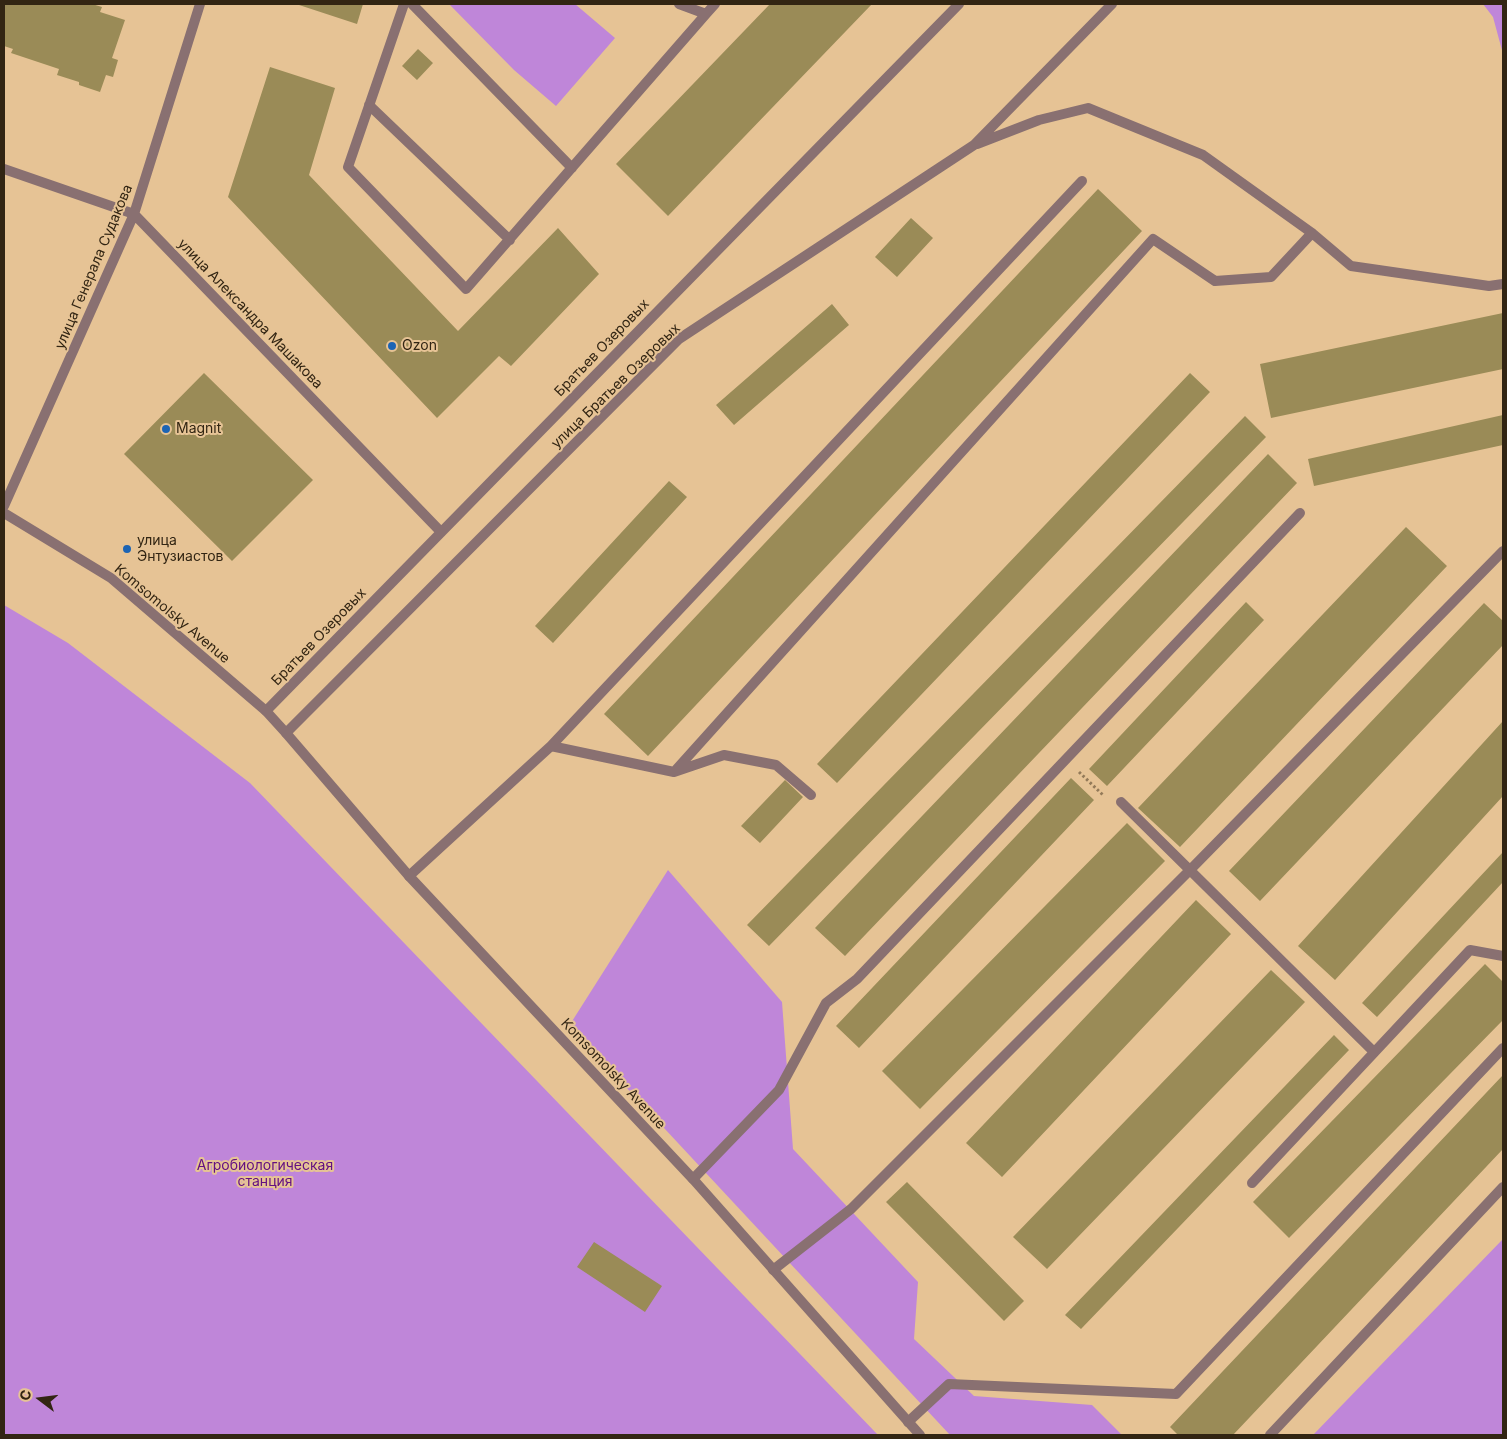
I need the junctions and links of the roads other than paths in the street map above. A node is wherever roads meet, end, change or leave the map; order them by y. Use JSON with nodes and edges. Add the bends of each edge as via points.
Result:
{"nodes":[{"id":1,"x":200,"y":4,"type":"edge"},
{"id":2,"x":404,"y":4,"type":"edge"},
{"id":3,"x":412,"y":4,"type":"edge"},
{"id":4,"x":679,"y":4,"type":"edge"},
{"id":5,"x":715,"y":4,"type":"edge"},
{"id":6,"x":959,"y":4,"type":"edge"},
{"id":7,"x":1112,"y":4,"type":"edge"},
{"id":8,"x":706,"y":14,"type":"junction"},
{"id":9,"x":369,"y":105,"type":"junction"},
{"id":10,"x":974,"y":145,"type":"junction"},
{"id":11,"x":572,"y":168,"type":"junction"},
{"id":12,"x":4,"y":169,"type":"edge"},
{"id":13,"x":1082,"y":182,"type":"dead end"},
{"id":14,"x":134,"y":214,"type":"junction"},
{"id":15,"x":1312,"y":233,"type":"junction"},
{"id":16,"x":510,"y":240,"type":"junction"},
{"id":17,"x":1503,"y":284,"type":"edge"},
{"id":18,"x":4,"y":506,"type":"edge"},
{"id":19,"x":4,"y":513,"type":"edge"},
{"id":20,"x":1300,"y":513,"type":"dead end"},
{"id":21,"x":442,"y":532,"type":"junction"},
{"id":22,"x":1503,"y":551,"type":"edge"},
{"id":23,"x":266,"y":711,"type":"junction"},
{"id":24,"x":286,"y":733,"type":"junction"},
{"id":25,"x":551,"y":746,"type":"junction"},
{"id":26,"x":674,"y":772,"type":"junction"},
{"id":27,"x":811,"y":795,"type":"dead end"},
{"id":28,"x":1121,"y":802,"type":"road end"},
{"id":29,"x":1190,"y":870,"type":"junction"},
{"id":30,"x":409,"y":876,"type":"junction"},
{"id":31,"x":1503,"y":956,"type":"edge"},
{"id":32,"x":1503,"y":1048,"type":"edge"},
{"id":33,"x":1374,"y":1052,"type":"junction"},
{"id":34,"x":693,"y":1179,"type":"junction"},
{"id":35,"x":1252,"y":1183,"type":"dead end"},
{"id":36,"x":1503,"y":1186,"type":"edge"},
{"id":37,"x":773,"y":1270,"type":"junction"},
{"id":38,"x":908,"y":1422,"type":"junction"},
{"id":39,"x":920,"y":1435,"type":"edge"},
{"id":40,"x":1270,"y":1435,"type":"edge"}],
"edges":[{"from":1,"to":14,"type":"street","name":"улица Генерала Судакова"},
{"from":2,"to":9,"type":"street"},
{"from":3,"to":11,"type":"street"},
{"from":4,"to":8,"type":"street"},
{"from":5,"to":8,"type":"street"},
{"from":6,"to":21,"type":"street","name":"Братьев Озеровых"},
{"from":7,"to":10,"type":"street","name":"улица Братьев Озеровых"},
{"from":8,"to":11,"type":"street"},
{"from":9,"to":16,"type":"street"},
{"from":9,"to":16,"type":"street","via":[[348,167],[466,289]]},
{"from":10,"to":15,"type":"street","via":[[1039,120],[1088,108],[1203,155]]},
{"from":10,"to":24,"type":"street","name":"улица Братьев Озеровых","via":[[679,340]]},
{"from":11,"to":16,"type":"street"},
{"from":12,"to":14,"type":"street","name":"улица Александра Машакова"},
{"from":13,"to":25,"type":"street"},
{"from":14,"to":18,"type":"street","name":"улица Генерала Судакова"},
{"from":14,"to":21,"type":"street","name":"улица Александра Машакова"},
{"from":15,"to":17,"type":"street","via":[[1351,266],[1489,286]]},
{"from":15,"to":26,"type":"street","via":[[1271,277],[1215,281],[1153,239]]},
{"from":19,"to":23,"type":"street","name":"Komsomolsky Avenue","via":[[111,578]]},
{"from":20,"to":34,"type":"street","via":[[857,979],[826,1003],[779,1090]]},
{"from":21,"to":23,"type":"street","name":"Братьев Озеровых"},
{"from":22,"to":29,"type":"street"},
{"from":23,"to":24,"type":"street","name":"Komsomolsky Avenue"},
{"from":24,"to":30,"type":"street","name":"Komsomolsky Avenue"},
{"from":25,"to":26,"type":"street"},
{"from":25,"to":30,"type":"street"},
{"from":26,"to":27,"type":"street","via":[[724,755],[776,764]]},
{"from":28,"to":29,"type":"street"},
{"from":29,"to":33,"type":"street"},
{"from":29,"to":37,"type":"street","via":[[851,1209]]},
{"from":30,"to":34,"type":"street","name":"Komsomolsky Avenue"},
{"from":31,"to":33,"type":"street","via":[[1470,950]]},
{"from":32,"to":38,"type":"street","via":[[1176,1394],[949,1384]]},
{"from":33,"to":35,"type":"street"},
{"from":34,"to":37,"type":"street","name":"Komsomolsky Avenue"},
{"from":36,"to":40,"type":"street"},
{"from":37,"to":38,"type":"street","name":"Komsomolsky Avenue"},
{"from":38,"to":39,"type":"street","name":"Komsomolsky Avenue"}]}
